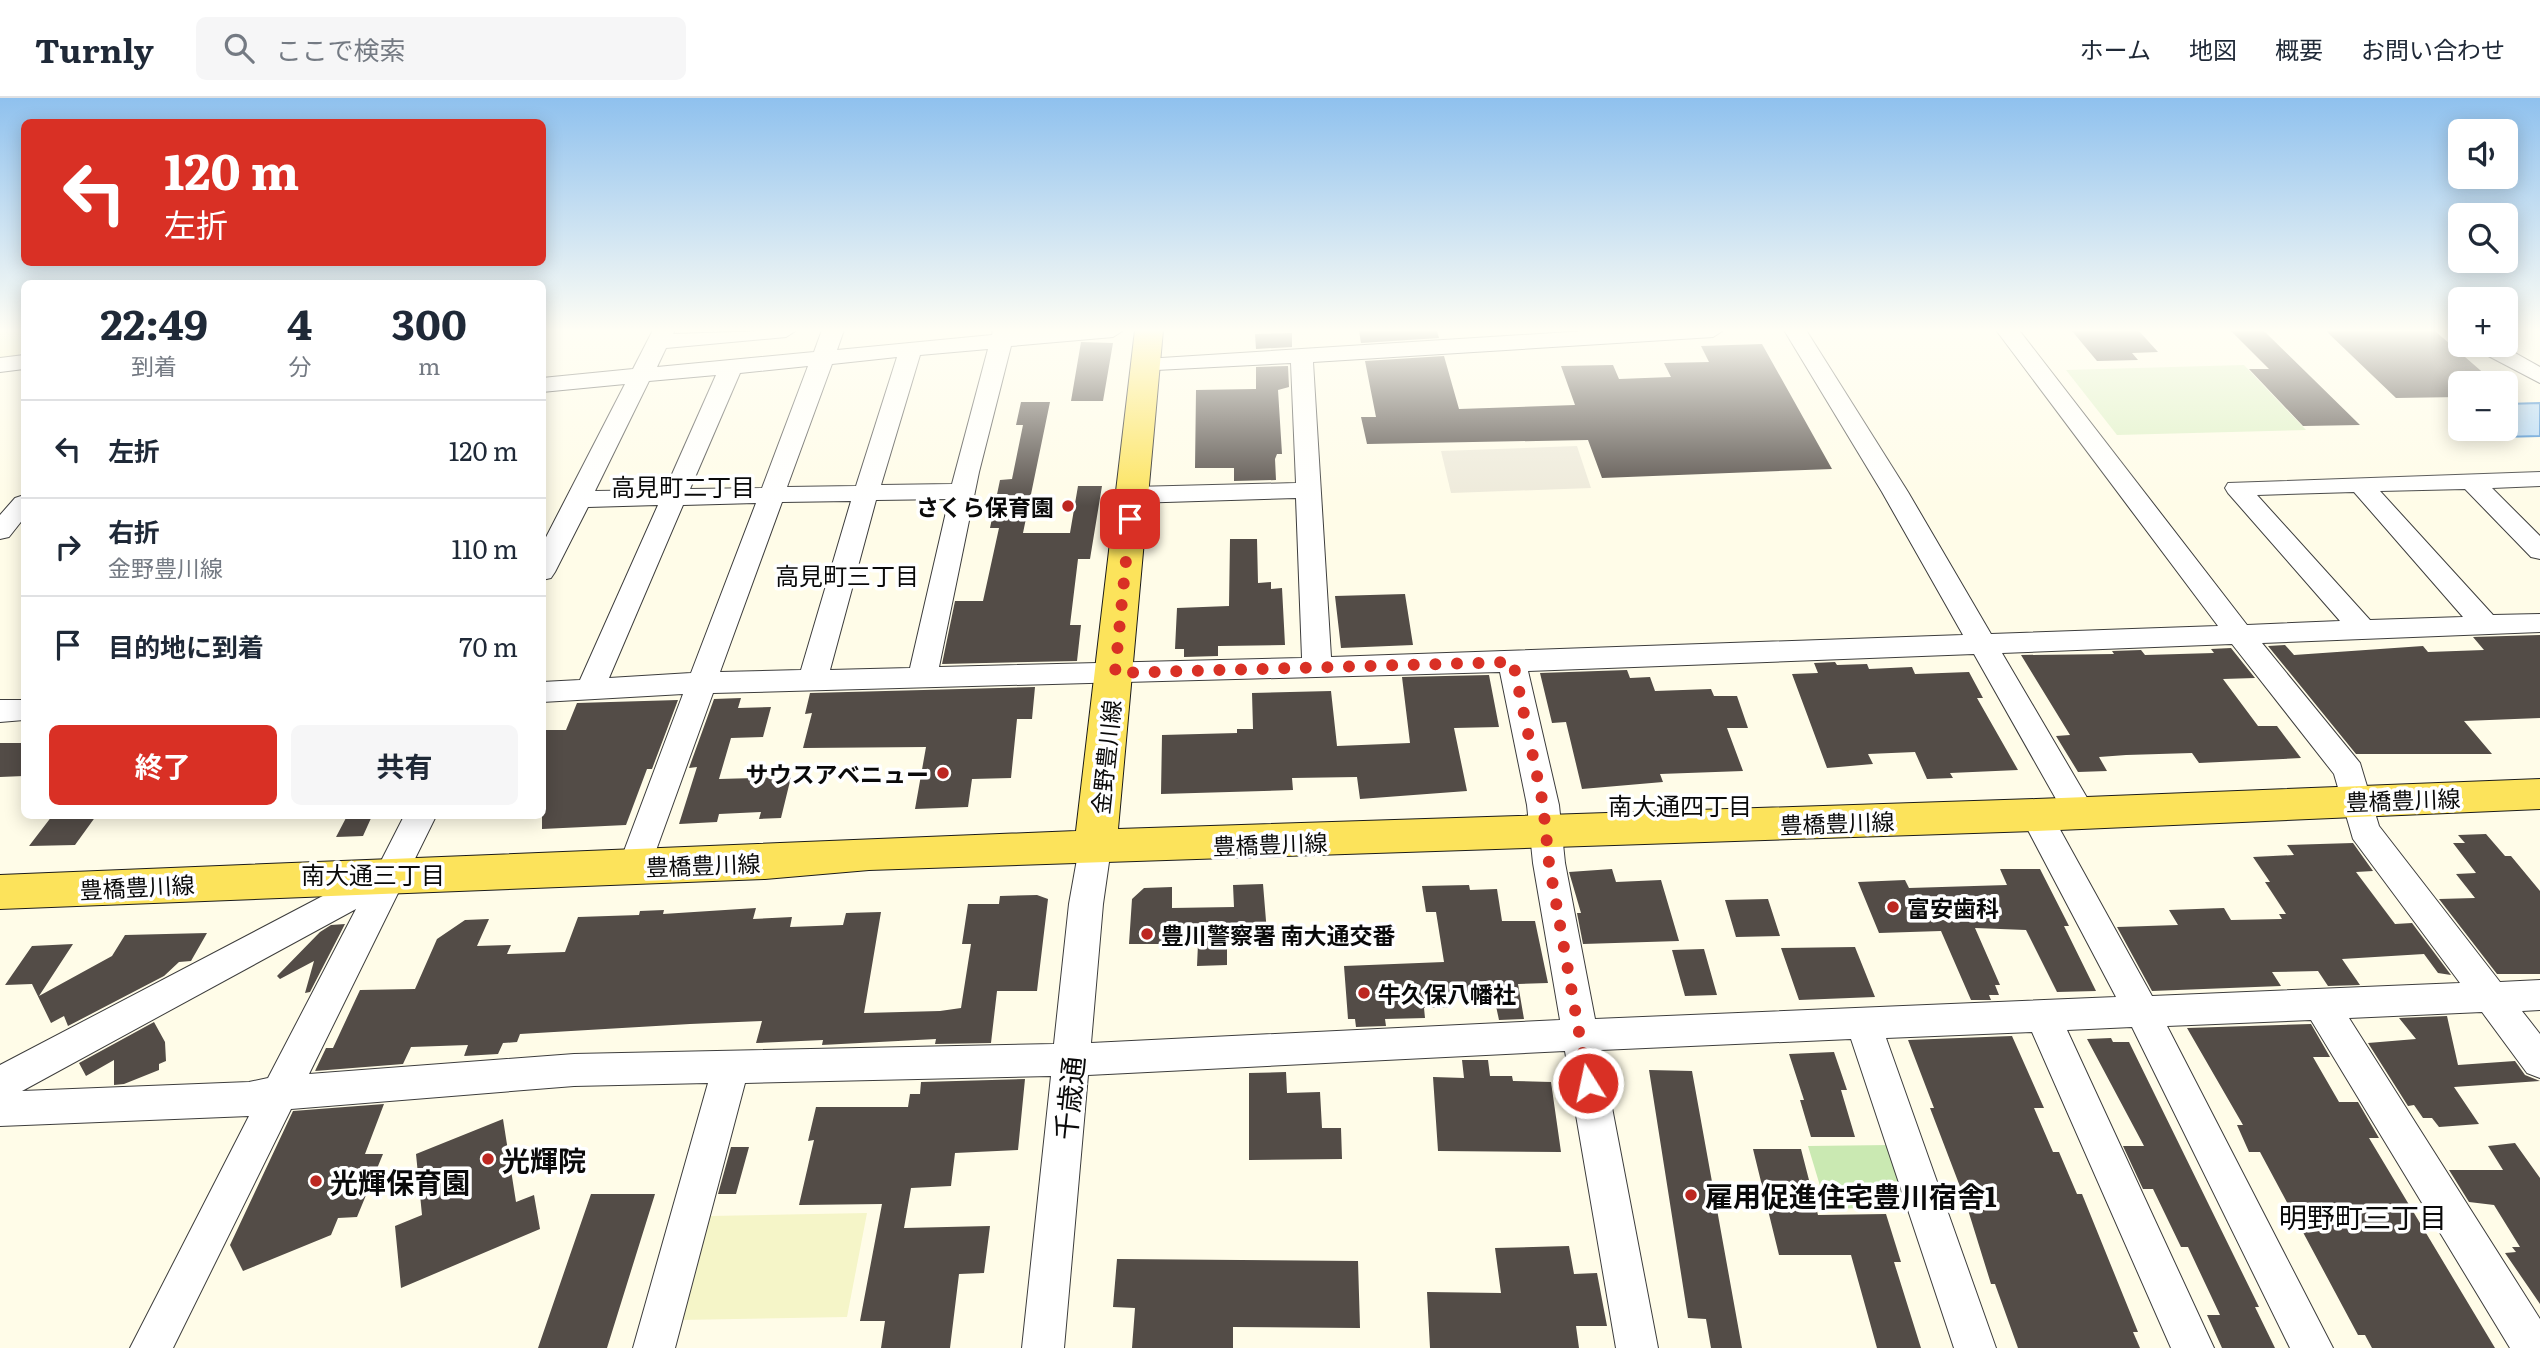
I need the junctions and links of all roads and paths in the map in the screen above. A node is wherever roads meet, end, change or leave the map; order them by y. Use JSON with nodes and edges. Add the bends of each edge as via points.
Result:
{"nodes":[{"id":1,"x":635,"y":388,"type":"edge"},
{"id":2,"x":722,"y":388,"type":"edge"},
{"id":3,"x":811,"y":388,"type":"edge"},
{"id":4,"x":899,"y":388,"type":"edge"},
{"id":5,"x":990,"y":388,"type":"edge"},
{"id":6,"x":1143,"y":388,"type":"edge"},
{"id":7,"x":1303,"y":388,"type":"edge"},
{"id":8,"x":1831,"y":388,"type":"edge"},
{"id":9,"x":2051,"y":388,"type":"edge"},
{"id":10,"x":2540,"y":479,"type":"edge"},
{"id":11,"x":2471,"y":481,"type":"junction"},
{"id":12,"x":2360,"y":484,"type":"junction"},
{"id":13,"x":1308,"y":490,"type":"junction"},
{"id":14,"x":964,"y":491,"type":"junction"},
{"id":15,"x":866,"y":492,"type":"junction"},
{"id":16,"x":771,"y":494,"type":"junction"},
{"id":17,"x":1133,"y":495,"type":"junction"},
{"id":18,"x":675,"y":496,"type":"junction"},
{"id":19,"x":580,"y":499,"type":"junction"},
{"id":20,"x":21,"y":506,"type":"edge"},
{"id":21,"x":0,"y":531,"type":"edge"},
{"id":22,"x":2540,"y":551,"type":"edge"},
{"id":23,"x":546,"y":564,"type":"edge"},
{"id":24,"x":2540,"y":623,"type":"edge"},
{"id":25,"x":2486,"y":625,"type":"junction"},
{"id":26,"x":2362,"y":629,"type":"junction"},
{"id":27,"x":2238,"y":634,"type":"junction"},
{"id":28,"x":1981,"y":643,"type":"junction"},
{"id":29,"x":1513,"y":662,"type":"junction"},
{"id":30,"x":1317,"y":667,"type":"junction"},
{"id":31,"x":1115,"y":673,"type":"junction"},
{"id":32,"x":922,"y":678,"type":"junction"},
{"id":33,"x":813,"y":682,"type":"junction"},
{"id":34,"x":702,"y":683,"type":"junction"},
{"id":35,"x":590,"y":690,"type":"junction"},
{"id":36,"x":546,"y":692,"type":"edge"},
{"id":37,"x":21,"y":710,"type":"edge"},
{"id":38,"x":0,"y":711,"type":"edge"},
{"id":39,"x":2540,"y":794,"type":"edge"},
{"id":40,"x":2356,"y":800,"type":"junction"},
{"id":41,"x":2080,"y":813,"type":"junction"},
{"id":42,"x":2036,"y":815,"type":"junction"},
{"id":43,"x":419,"y":819,"type":"edge"},
{"id":44,"x":1546,"y":832,"type":"junction"},
{"id":45,"x":1095,"y":848,"type":"junction"},
{"id":46,"x":634,"y":867,"type":"junction"},
{"id":47,"x":390,"y":875,"type":"junction"},
{"id":48,"x":0,"y":892,"type":"edge"},
{"id":49,"x":2540,"y":995,"type":"edge"},
{"id":50,"x":2490,"y":996,"type":"junction"},
{"id":51,"x":2321,"y":1004,"type":"junction"},
{"id":52,"x":2142,"y":1012,"type":"junction"},
{"id":53,"x":2043,"y":1016,"type":"junction"},
{"id":54,"x":1863,"y":1023,"type":"junction"},
{"id":55,"x":1579,"y":1035,"type":"junction"},
{"id":56,"x":1072,"y":1060,"type":"junction"},
{"id":57,"x":2540,"y":1062,"type":"edge"},
{"id":58,"x":732,"y":1067,"type":"junction"},
{"id":59,"x":0,"y":1084,"type":"edge"},
{"id":60,"x":279,"y":1093,"type":"junction"},
{"id":61,"x":0,"y":1109,"type":"edge"},
{"id":62,"x":151,"y":1348,"type":"edge"},
{"id":63,"x":653,"y":1348,"type":"edge"},
{"id":64,"x":1043,"y":1348,"type":"edge"},
{"id":65,"x":1637,"y":1348,"type":"edge"},
{"id":66,"x":1975,"y":1348,"type":"edge"},
{"id":67,"x":2193,"y":1348,"type":"edge"},
{"id":68,"x":2312,"y":1348,"type":"edge"},
{"id":69,"x":2535,"y":1348,"type":"edge"}],
"edges":[{"from":1,"to":19,"type":"street"},
{"from":2,"to":18,"type":"street"},
{"from":3,"to":16,"type":"street"},
{"from":4,"to":15,"type":"street"},
{"from":5,"to":14,"type":"street"},
{"from":6,"to":17,"type":"main road","name":"金野豊川線"},
{"from":7,"to":13,"type":"street"},
{"from":8,"to":28,"type":"street"},
{"from":9,"to":27,"type":"street"},
{"from":10,"to":11,"type":"street"},
{"from":11,"to":12,"type":"street"},
{"from":11,"to":22,"type":"street"},
{"from":12,"to":25,"type":"street"},
{"from":12,"to":26,"type":"street","via":[[2237,488]]},
{"from":13,"to":17,"type":"street"},
{"from":13,"to":30,"type":"street"},
{"from":14,"to":15,"type":"street"},
{"from":14,"to":32,"type":"street"},
{"from":15,"to":16,"type":"street"},
{"from":15,"to":33,"type":"street"},
{"from":16,"to":18,"type":"street"},
{"from":16,"to":34,"type":"street"},
{"from":17,"to":31,"type":"main road","name":"金野豊川線"},
{"from":18,"to":19,"type":"street"},
{"from":18,"to":35,"type":"street"},
{"from":19,"to":23,"type":"street"},
{"from":20,"to":21,"type":"street"},
{"from":24,"to":25,"type":"street"},
{"from":25,"to":26,"type":"street"},
{"from":26,"to":27,"type":"street"},
{"from":27,"to":28,"type":"street"},
{"from":27,"to":40,"type":"street","via":[[2349,771]]},
{"from":28,"to":29,"type":"street"},
{"from":28,"to":41,"type":"street"},
{"from":29,"to":30,"type":"street"},
{"from":29,"to":44,"type":"street"},
{"from":30,"to":31,"type":"street"},
{"from":31,"to":32,"type":"street"},
{"from":31,"to":45,"type":"main road","name":"金野豊川線"},
{"from":32,"to":33,"type":"street"},
{"from":33,"to":34,"type":"street"},
{"from":34,"to":35,"type":"street"},
{"from":34,"to":46,"type":"street"},
{"from":35,"to":36,"type":"street"},
{"from":37,"to":38,"type":"street"},
{"from":39,"to":40,"type":"main road","name":"豊橋豊川線"},
{"from":40,"to":41,"type":"main road","name":"豊橋豊川線"},
{"from":40,"to":50,"type":"street","via":[[2364,830]]},
{"from":41,"to":42,"type":"main road","name":"豊橋豊川線"},
{"from":42,"to":44,"type":"main road","name":"豊橋豊川線"},
{"from":42,"to":52,"type":"street"},
{"from":43,"to":47,"type":"street"},
{"from":44,"to":45,"type":"main road","name":"豊橋豊川線"},
{"from":44,"to":55,"type":"street"},
{"from":45,"to":46,"type":"main road","name":"豊橋豊川線"},
{"from":45,"to":56,"type":"street","name":"千歳通"},
{"from":46,"to":47,"type":"main road","name":"豊橋豊川線"},
{"from":47,"to":48,"type":"main road","name":"豊橋豊川線"},
{"from":47,"to":59,"type":"street"},
{"from":47,"to":60,"type":"street"},
{"from":49,"to":50,"type":"street"},
{"from":50,"to":51,"type":"street"},
{"from":50,"to":57,"type":"street"},
{"from":51,"to":52,"type":"street"},
{"from":51,"to":69,"type":"street"},
{"from":52,"to":53,"type":"street"},
{"from":52,"to":68,"type":"street"},
{"from":53,"to":54,"type":"street"},
{"from":53,"to":67,"type":"street"},
{"from":54,"to":55,"type":"street"},
{"from":54,"to":66,"type":"street"},
{"from":55,"to":56,"type":"street"},
{"from":55,"to":65,"type":"street"},
{"from":56,"to":58,"type":"street"},
{"from":56,"to":64,"type":"street","name":"千歳通"},
{"from":58,"to":60,"type":"street","via":[[575,1070]]},
{"from":58,"to":63,"type":"street"},
{"from":60,"to":61,"type":"street","via":[[249,1099]]},
{"from":60,"to":62,"type":"street"}]}
